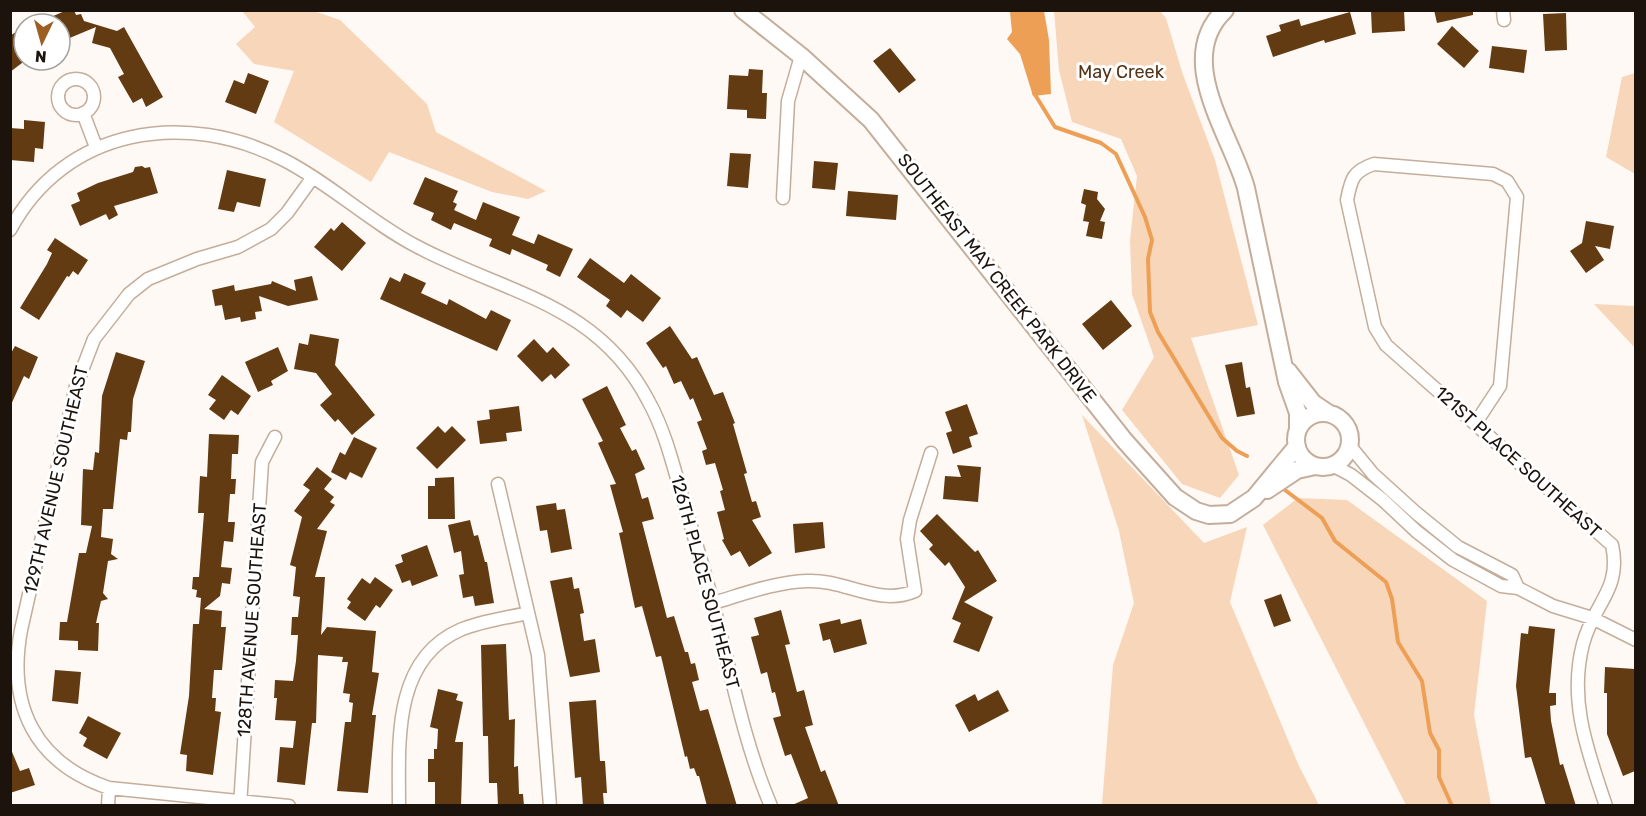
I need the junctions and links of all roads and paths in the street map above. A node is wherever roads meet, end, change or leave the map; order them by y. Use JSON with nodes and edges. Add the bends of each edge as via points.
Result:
{"nodes":[{"id":1,"x":743,"y":10,"type":"edge"},
{"id":2,"x":1225,"y":10,"type":"edge"},
{"id":3,"x":801,"y":56,"type":"junction"},
{"id":4,"x":83,"y":113,"type":"dead end"},
{"id":5,"x":96,"y":147,"type":"junction"},
{"id":6,"x":313,"y":177,"type":"junction"},
{"id":7,"x":783,"y":198,"type":"dead end"},
{"id":8,"x":10,"y":230,"type":"edge"},
{"id":9,"x":1284,"y":366,"type":"junction"},
{"id":10,"x":1328,"y":413,"type":"junction"},
{"id":11,"x":1475,"y":424,"type":"junction"},
{"id":12,"x":1298,"y":429,"type":"junction"},
{"id":13,"x":275,"y":437,"type":"dead end"},
{"id":14,"x":1297,"y":446,"type":"junction"},
{"id":15,"x":1350,"y":446,"type":"junction"},
{"id":16,"x":931,"y":453,"type":"dead end"},
{"id":17,"x":1332,"y":465,"type":"junction"},
{"id":18,"x":1314,"y":466,"type":"junction"},
{"id":19,"x":498,"y":484,"type":"dead end"},
{"id":20,"x":1254,"y":498,"type":"junction"},
{"id":21,"x":1518,"y":588,"type":"junction"},
{"id":22,"x":713,"y":603,"type":"junction"},
{"id":23,"x":528,"y":613,"type":"junction"},
{"id":24,"x":1592,"y":618,"type":"junction"},
{"id":25,"x":1635,"y":640,"type":"edge"},
{"id":26,"x":109,"y":788,"type":"junction"},
{"id":27,"x":240,"y":803,"type":"edge"},
{"id":28,"x":108,"y":806,"type":"edge"},
{"id":29,"x":289,"y":806,"type":"edge"},
{"id":30,"x":399,"y":806,"type":"edge"},
{"id":31,"x":550,"y":806,"type":"edge"},
{"id":32,"x":771,"y":806,"type":"edge"},
{"id":33,"x":1606,"y":806,"type":"edge"}],
"edges":[{"from":1,"to":3,"type":"street","name":"SOUTHEAST MAY CREEK PARK DRIVE"},
{"from":2,"to":9,"type":"street","via":[[1208,34],[1203,70],[1239,163]]},
{"from":3,"to":7,"type":"street","via":[[788,101]]},
{"from":3,"to":20,"type":"street","name":"SOUTHEAST MAY CREEK PARK DRIVE","via":[[896,148],[1124,440],[1175,497],[1196,511],[1219,516]]},
{"from":4,"to":5,"type":"street"},
{"from":5,"to":6,"type":"street","name":"126TH PLACE SOUTHEAST","via":[[135,135],[164,132],[225,138],[256,146]]},
{"from":5,"to":8,"type":"street","name":"126TH PLACE SOUTHEAST","via":[[72,160],[53,177]]},
{"from":6,"to":22,"type":"street","name":"126TH PLACE SOUTHEAST","via":[[410,243],[528,294],[603,339],[626,364],[666,439]]},
{"from":6,"to":26,"type":"street","name":"129TH AVENUE SOUTHEAST","via":[[287,213],[255,240],[169,269],[129,294],[94,339],[83,364],[20,638],[18,688],[22,710],[41,744],[73,772]]},
{"from":9,"to":10,"type":"street","via":[[1313,403]]},
{"from":9,"to":12,"type":"street","via":[[1298,413]]},
{"from":10,"to":12,"type":"street","via":[[1311,416]]},
{"from":10,"to":15,"type":"street","via":[[1343,422]]},
{"from":11,"to":11,"type":"street","name":"121ST PLACE SOUTHEAST","via":[[1386,345],[1375,327],[1347,200],[1350,182],[1360,168],[1374,164],[1493,174],[1507,181],[1517,197],[1500,386]]},
{"from":11,"to":24,"type":"street","name":"121ST PLACE SOUTHEAST","via":[[1612,545],[1617,566],[1610,589]]},
{"from":12,"to":14,"type":"street"},
{"from":13,"to":27,"type":"street","name":"128TH AVENUE SOUTHEAST","via":[[262,462]]},
{"from":14,"to":18,"type":"street"},
{"from":14,"to":20,"type":"street","name":"SOUTHEAST MAY CREEK PARK DRIVE"},
{"from":15,"to":17,"type":"street"},
{"from":15,"to":21,"type":"street","via":[[1373,474],[1415,512],[1458,547],[1512,575]]},
{"from":16,"to":22,"type":"street","via":[[907,539],[915,591],[903,596],[879,596],[809,580]]},
{"from":17,"to":18,"type":"street"},
{"from":17,"to":21,"type":"street","via":[[1383,500],[1453,560],[1501,585]]},
{"from":18,"to":20,"type":"street","name":"SOUTHEAST MAY CREEK PARK DRIVE","via":[[1297,470]]},
{"from":19,"to":23,"type":"street"},
{"from":21,"to":24,"type":"street","via":[[1553,606]]},
{"from":22,"to":32,"type":"street","name":"126TH PLACE SOUTHEAST","via":[[737,701]]},
{"from":23,"to":30,"type":"street","via":[[462,629],[436,646],[417,668],[399,727]]},
{"from":23,"to":31,"type":"street","via":[[538,655]]},
{"from":24,"to":25,"type":"street"},
{"from":24,"to":33,"type":"street","name":"121ST PLACE SOUTHEAST","via":[[1580,664],[1578,710],[1582,735]]},
{"from":26,"to":27,"type":"street","name":"129TH AVENUE SOUTHEAST"},
{"from":26,"to":28,"type":"street"},
{"from":27,"to":29,"type":"street","name":"129TH AVENUE SOUTHEAST"}]}
